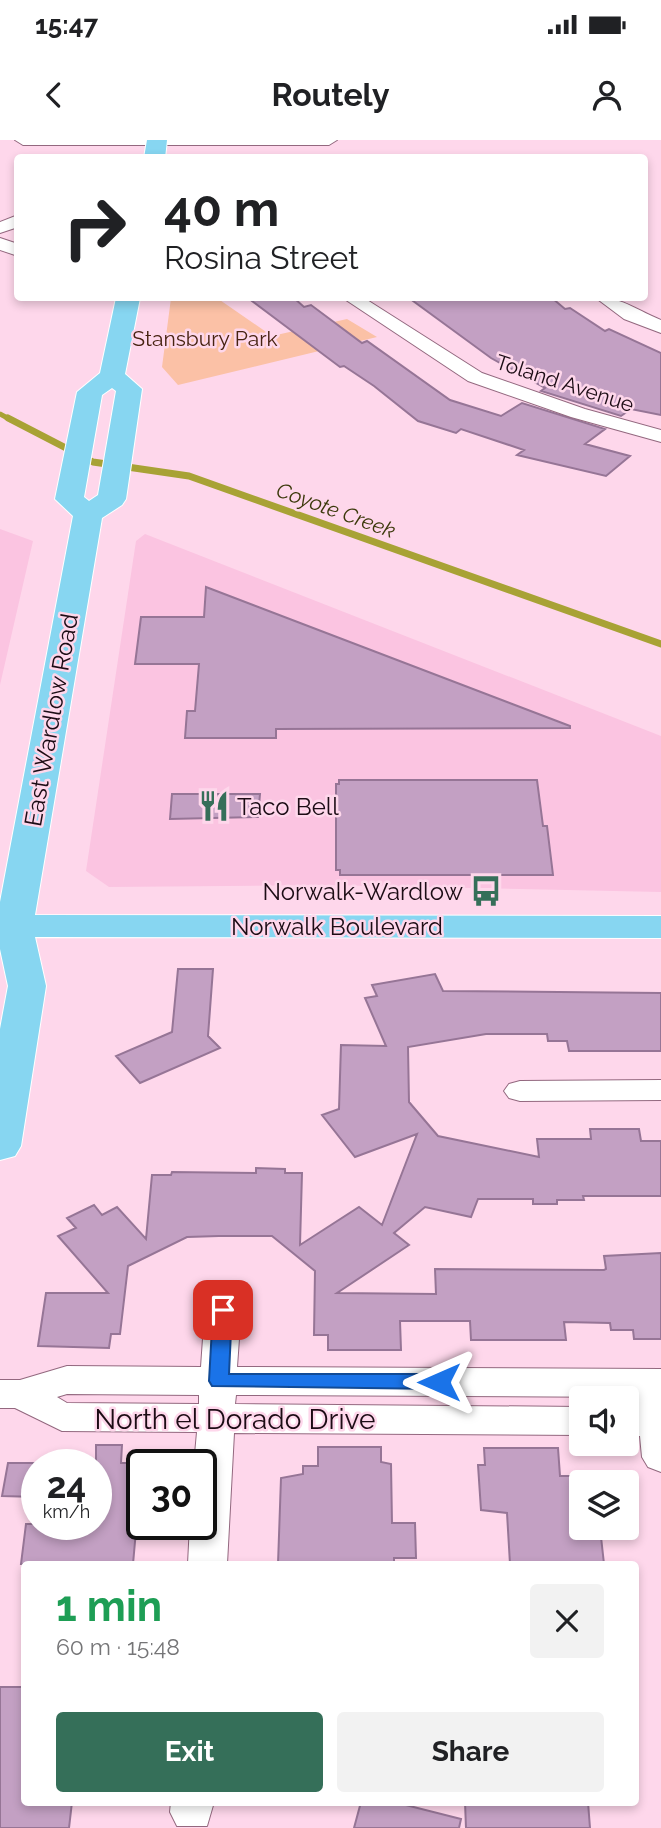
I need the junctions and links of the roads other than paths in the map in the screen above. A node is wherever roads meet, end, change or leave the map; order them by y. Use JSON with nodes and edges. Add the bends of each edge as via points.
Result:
{"nodes":[{"id":1,"x":23,"y":140,"type":"edge"},
{"id":2,"x":328,"y":140,"type":"edge"},
{"id":3,"x":156,"y":146,"type":"edge"},
{"id":4,"x":293,"y":147,"type":"edge"},
{"id":5,"x":127,"y":301,"type":"edge"},
{"id":6,"x":357,"y":301,"type":"edge"},
{"id":7,"x":610,"y":301,"type":"edge"},
{"id":8,"x":661,"y":327,"type":"edge"},
{"id":9,"x":112,"y":376,"type":"junction"},
{"id":10,"x":661,"y":436,"type":"edge"},
{"id":11,"x":88,"y":514,"type":"junction"},
{"id":12,"x":661,"y":927,"type":"edge"},
{"id":13,"x":5,"y":932,"type":"edge"},
{"id":14,"x":520,"y":1090,"type":"dead end"},
{"id":15,"x":661,"y":1090,"type":"edge"},
{"id":16,"x":0,"y":1146,"type":"edge"},
{"id":17,"x":223,"y":1310,"type":"dead end"},
{"id":18,"x":219,"y":1381,"type":"junction"},
{"id":19,"x":412,"y":1382,"type":"junction"},
{"id":20,"x":656,"y":1382,"type":"edge"},
{"id":21,"x":10,"y":1394,"type":"edge"},
{"id":22,"x":216,"y":1419,"type":"junction"},
{"id":23,"x":413,"y":1420,"type":"junction"},
{"id":24,"x":569,"y":1421,"type":"edge"},
{"id":25,"x":651,"y":1431,"type":"edge"},
{"id":26,"x":207,"y":1561,"type":"edge"}],
"edges":[{"from":1,"to":3,"type":"street"},
{"from":2,"to":4,"type":"street"},
{"from":3,"to":4,"type":"street"},
{"from":5,"to":9,"type":"main road"},
{"from":6,"to":10,"type":"street","name":"Toland Avenue","via":[[475,377]]},
{"from":7,"to":8,"type":"street"},
{"from":9,"to":11,"type":"main road","via":[[90,392],[69,499]]},
{"from":9,"to":11,"type":"main road","via":[[129,389],[112,499]]},
{"from":11,"to":13,"type":"main road","name":"East Wardlow Road"},
{"from":12,"to":13,"type":"main road","name":"Norwalk Boulevard"},
{"from":13,"to":16,"type":"main road","name":"East Wardlow Road","via":[[27,986]]},
{"from":14,"to":15,"type":"street"},
{"from":17,"to":18,"type":"street"},
{"from":18,"to":19,"type":"street","name":"North el Dorado Drive"},
{"from":18,"to":21,"type":"street","name":"North el Dorado Drive","via":[[67,1380]]},
{"from":18,"to":22,"type":"street"},
{"from":19,"to":20,"type":"street","name":"North el Dorado Drive"},
{"from":19,"to":23,"type":"street"},
{"from":20,"to":25,"type":"street"},
{"from":21,"to":22,"type":"street","name":"North el Dorado Drive","via":[[62,1417]]},
{"from":22,"to":23,"type":"street","name":"North el Dorado Drive"},
{"from":22,"to":26,"type":"street"},
{"from":23,"to":24,"type":"street","name":"North el Dorado Drive"}]}
